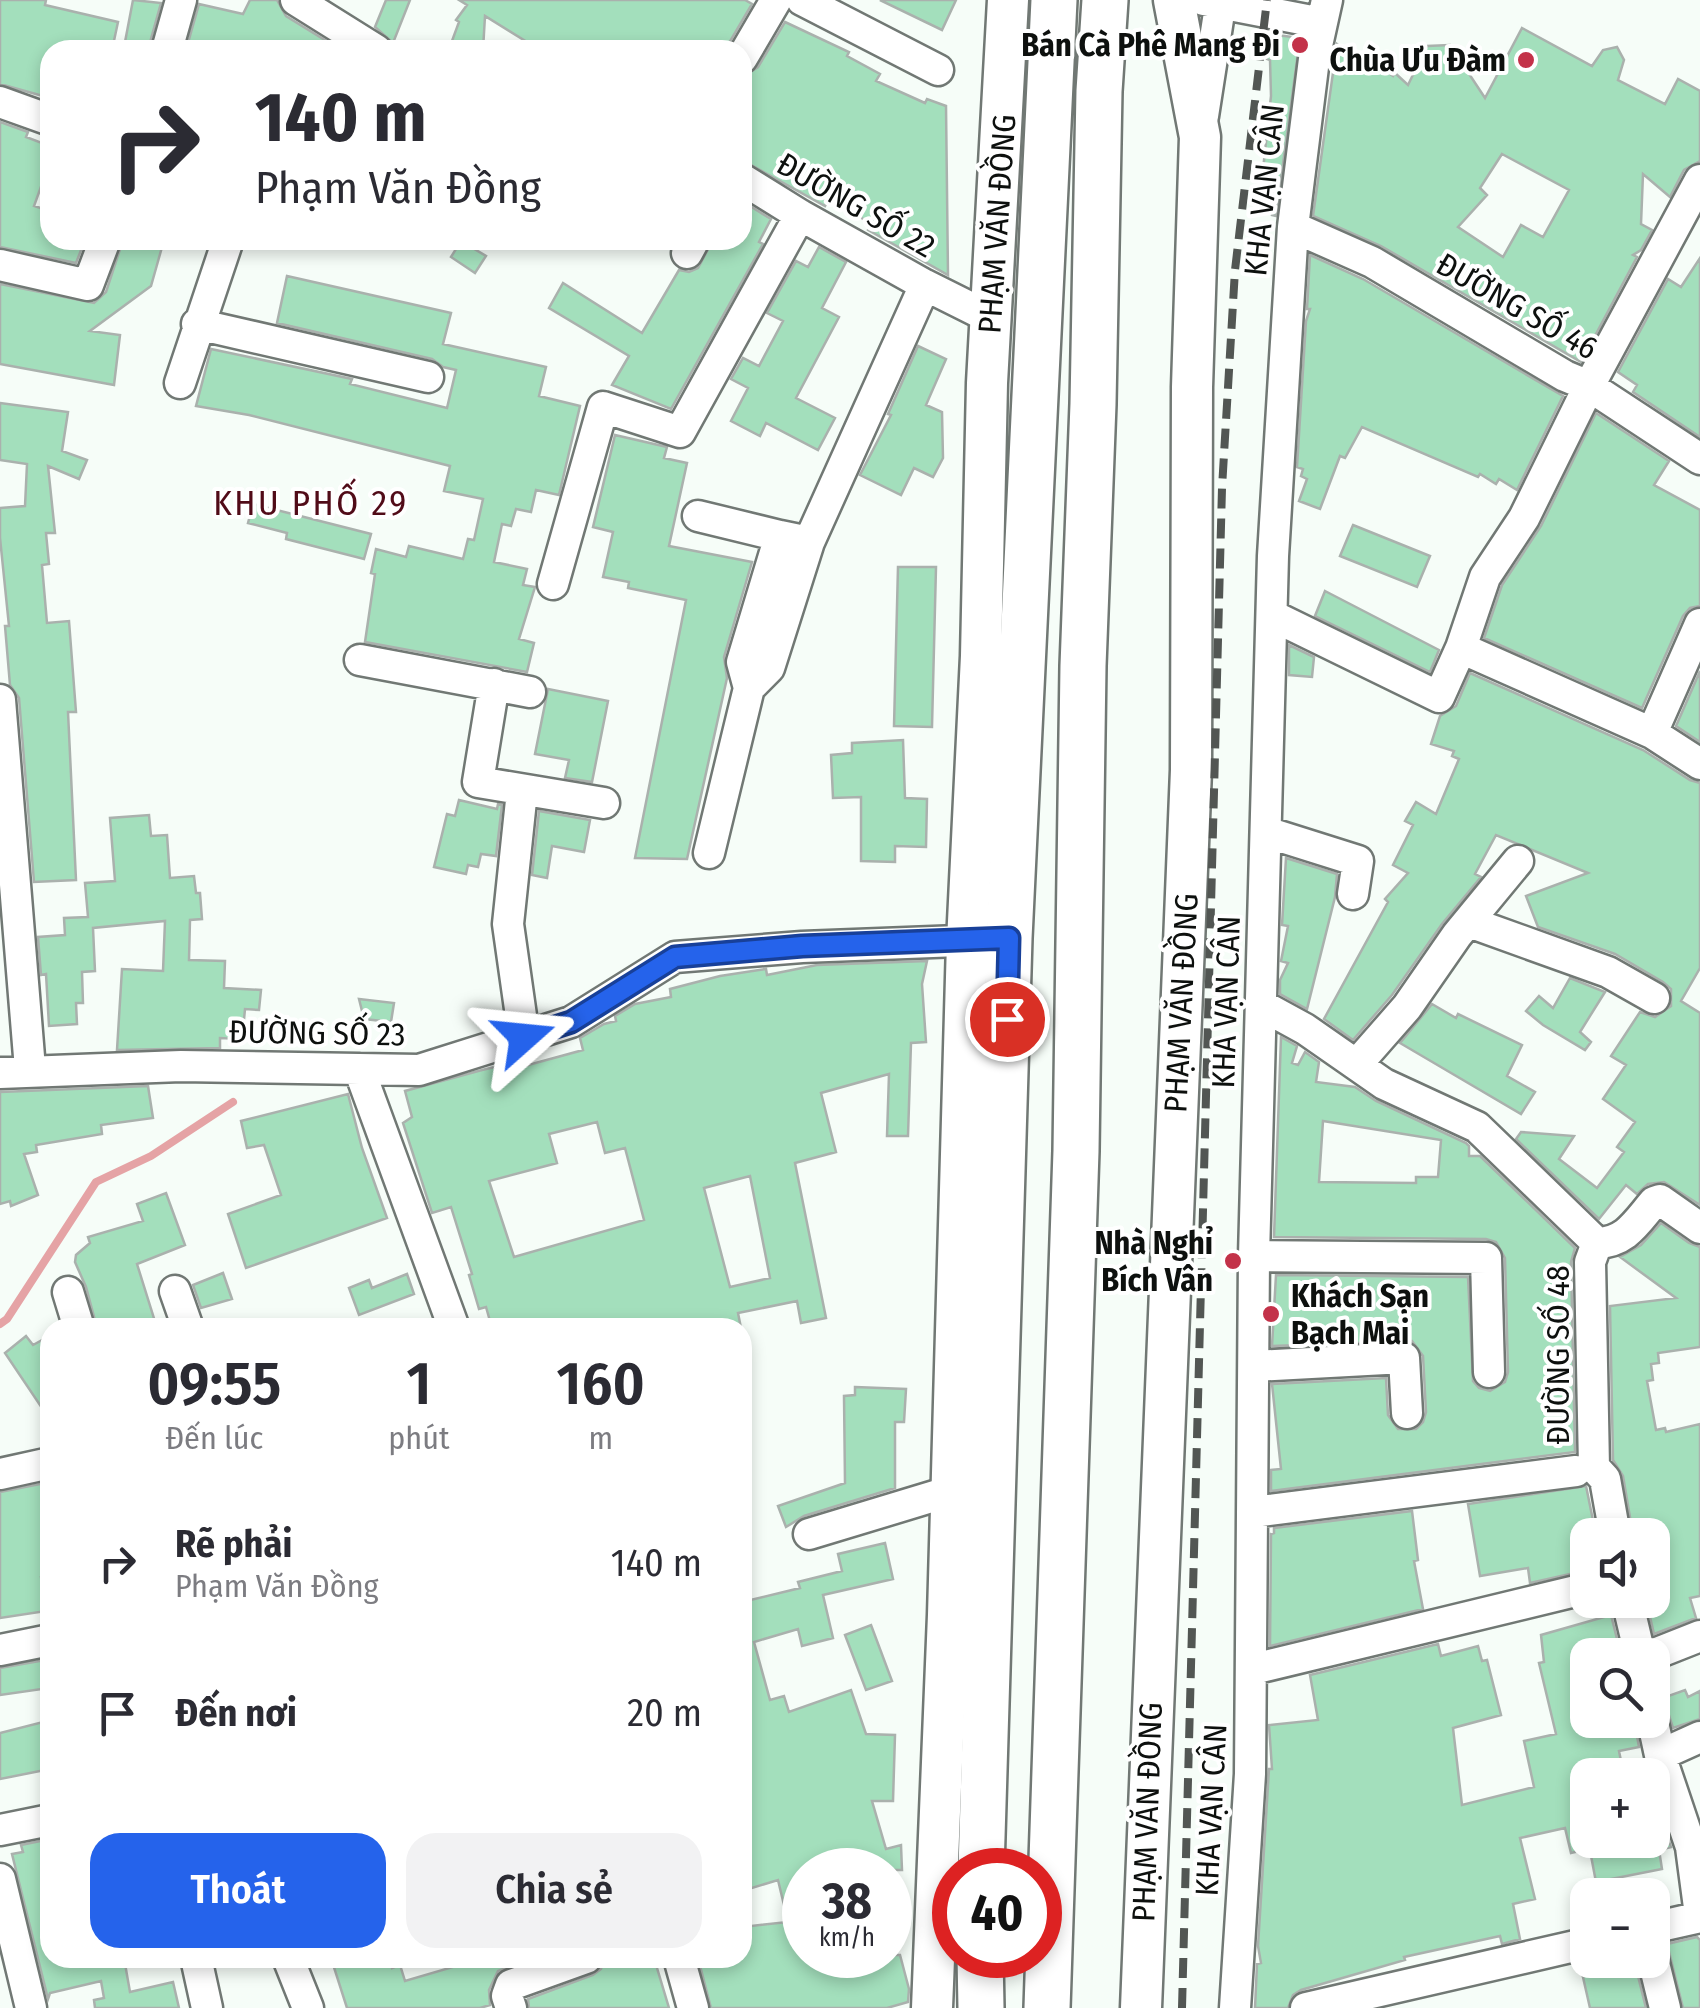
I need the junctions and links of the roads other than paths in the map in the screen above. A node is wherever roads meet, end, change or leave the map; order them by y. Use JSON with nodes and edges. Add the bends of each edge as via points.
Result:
{"nodes":[{"id":1,"x":181,"y":0,"type":"edge"},
{"id":2,"x":296,"y":0,"type":"edge"},
{"id":3,"x":776,"y":0,"type":"edge"},
{"id":4,"x":802,"y":0,"type":"edge"},
{"id":5,"x":1008,"y":0,"type":"edge"},
{"id":6,"x":1054,"y":0,"type":"edge"},
{"id":7,"x":1105,"y":0,"type":"edge"},
{"id":8,"x":1174,"y":0,"type":"edge"},
{"id":9,"x":1215,"y":1,"type":"edge"},
{"id":10,"x":1324,"y":12,"type":"edge"},
{"id":11,"x":170,"y":40,"type":"edge"},
{"id":12,"x":360,"y":40,"type":"edge"},
{"id":13,"x":752,"y":41,"type":"edge"},
{"id":14,"x":938,"y":70,"type":"dead end"},
{"id":15,"x":0,"y":102,"type":"edge"},
{"id":16,"x":40,"y":116,"type":"edge"},
{"id":17,"x":1200,"y":137,"type":"junction"},
{"id":18,"x":1700,"y":180,"type":"edge"},
{"id":19,"x":752,"y":185,"type":"edge"},
{"id":20,"x":800,"y":216,"type":"junction"},
{"id":21,"x":1292,"y":227,"type":"junction"},
{"id":22,"x":101,"y":250,"type":"edge"},
{"id":23,"x":224,"y":250,"type":"edge"},
{"id":24,"x":0,"y":265,"type":"edge"},
{"id":25,"x":925,"y":286,"type":"junction"},
{"id":26,"x":990,"y":317,"type":"junction"},
{"id":27,"x":198,"y":324,"type":"junction"},
{"id":28,"x":428,"y":377,"type":"dead end"},
{"id":29,"x":180,"y":384,"type":"dead end"},
{"id":30,"x":1589,"y":386,"type":"junction"},
{"id":31,"x":1700,"y":459,"type":"edge"},
{"id":32,"x":698,"y":516,"type":"dead end"},
{"id":33,"x":794,"y":539,"type":"junction"},
{"id":34,"x":553,"y":584,"type":"dead end"},
{"id":35,"x":1273,"y":616,"type":"junction"},
{"id":36,"x":1700,"y":624,"type":"edge"},
{"id":37,"x":1460,"y":648,"type":"junction"},
{"id":38,"x":360,"y":660,"type":"dead end"},
{"id":39,"x":494,"y":684,"type":"junction"},
{"id":40,"x":530,"y":692,"type":"dead end"},
{"id":41,"x":0,"y":700,"type":"edge"},
{"id":42,"x":1652,"y":733,"type":"junction"},
{"id":43,"x":2,"y":744,"type":"edge"},
{"id":44,"x":1700,"y":764,"type":"edge"},
{"id":45,"x":522,"y":791,"type":"junction"},
{"id":46,"x":604,"y":803,"type":"dead end"},
{"id":47,"x":1266,"y":832,"type":"junction"},
{"id":48,"x":709,"y":852,"type":"dead end"},
{"id":49,"x":1518,"y":862,"type":"dead end"},
{"id":50,"x":1352,"y":894,"type":"dead end"},
{"id":51,"x":7,"y":898,"type":"edge"},
{"id":52,"x":1469,"y":922,"type":"junction"},
{"id":53,"x":988,"y":940,"type":"junction"},
{"id":54,"x":1654,"y":998,"type":"dead end"},
{"id":55,"x":1261,"y":1005,"type":"junction"},
{"id":56,"x":524,"y":1037,"type":"junction"},
{"id":57,"x":1357,"y":1064,"type":"junction"},
{"id":58,"x":360,"y":1069,"type":"junction"},
{"id":59,"x":15,"y":1071,"type":"edge"},
{"id":60,"x":1700,"y":1228,"type":"edge"},
{"id":61,"x":1597,"y":1243,"type":"junction"},
{"id":62,"x":1254,"y":1256,"type":"junction"},
{"id":63,"x":176,"y":1291,"type":"dead end"},
{"id":64,"x":68,"y":1292,"type":"dead end"},
{"id":65,"x":76,"y":1318,"type":"edge"},
{"id":66,"x":185,"y":1318,"type":"edge"},
{"id":67,"x":450,"y":1318,"type":"edge"},
{"id":68,"x":1254,"y":1366,"type":"junction"},
{"id":69,"x":1490,"y":1372,"type":"dead end"},
{"id":70,"x":1407,"y":1414,"type":"dead end"},
{"id":71,"x":40,"y":1465,"type":"edge"},
{"id":72,"x":1576,"y":1471,"type":"dead end"},
{"id":73,"x":0,"y":1474,"type":"edge"},
{"id":74,"x":951,"y":1491,"type":"junction"},
{"id":75,"x":1253,"y":1512,"type":"junction"},
{"id":76,"x":1611,"y":1518,"type":"edge"},
{"id":77,"x":809,"y":1534,"type":"dead end"},
{"id":78,"x":1570,"y":1592,"type":"edge"},
{"id":79,"x":1700,"y":1636,"type":"edge"},
{"id":80,"x":40,"y":1642,"type":"edge"},
{"id":81,"x":1670,"y":1648,"type":"edge"},
{"id":82,"x":0,"y":1650,"type":"edge"},
{"id":83,"x":1252,"y":1669,"type":"junction"},
{"id":84,"x":1700,"y":1737,"type":"edge"},
{"id":85,"x":1656,"y":1738,"type":"edge"},
{"id":86,"x":1660,"y":1755,"type":"junction"},
{"id":87,"x":40,"y":1822,"type":"edge"},
{"id":88,"x":0,"y":1830,"type":"edge"},
{"id":89,"x":1696,"y":1845,"type":"edge"},
{"id":90,"x":982,"y":1848,"type":"edge"},
{"id":91,"x":0,"y":1878,"type":"edge"},
{"id":92,"x":1700,"y":1916,"type":"edge"},
{"id":93,"x":1670,"y":1924,"type":"edge"},
{"id":94,"x":1570,"y":1947,"type":"edge"},
{"id":95,"x":198,"y":1968,"type":"edge"},
{"id":96,"x":292,"y":1968,"type":"edge"},
{"id":97,"x":559,"y":1968,"type":"edge"},
{"id":98,"x":682,"y":1968,"type":"edge"},
{"id":99,"x":980,"y":1978,"type":"edge"},
{"id":100,"x":1658,"y":1978,"type":"edge"},
{"id":101,"x":924,"y":2006,"type":"edge"},
{"id":102,"x":31,"y":2008,"type":"edge"},
{"id":103,"x":208,"y":2008,"type":"edge"},
{"id":104,"x":308,"y":2008,"type":"edge"},
{"id":105,"x":512,"y":2008,"type":"edge"},
{"id":106,"x":693,"y":2008,"type":"edge"},
{"id":107,"x":981,"y":2008,"type":"edge"},
{"id":108,"x":1047,"y":2008,"type":"edge"},
{"id":109,"x":1141,"y":2008,"type":"edge"},
{"id":110,"x":1235,"y":2008,"type":"edge"},
{"id":111,"x":1306,"y":2008,"type":"edge"},
{"id":112,"x":1665,"y":2008,"type":"edge"}],
"edges":[{"from":1,"to":11,"type":"street"},
{"from":2,"to":12,"type":"street"},
{"from":3,"to":13,"type":"street"},
{"from":4,"to":14,"type":"street"},
{"from":5,"to":26,"type":"main road","name":"PHẠM VĂN ĐỒNG"},
{"from":6,"to":53,"type":"highway","name":"PHẠM VĂN ĐỒNG"},
{"from":7,"to":108,"type":"highway"},
{"from":8,"to":17,"type":"main road","name":"PHẠM VĂN ĐỒNG"},
{"from":9,"to":10,"type":"street"},
{"from":9,"to":17,"type":"street","name":"KHA VẠN CÂN"},
{"from":10,"to":21,"type":"street","name":"KHA VẠN CÂN"},
{"from":15,"to":16,"type":"street"},
{"from":17,"to":109,"type":"main road","name":"PHẠM VĂN ĐỒNG","via":[[1191,770]]},
{"from":18,"to":30,"type":"street"},
{"from":19,"to":20,"type":"street","name":"ĐƯỜNG SỐ 22"},
{"from":20,"to":25,"type":"street","name":"ĐƯỜNG SỐ 22"},
{"from":20,"to":34,"type":"street","via":[[680,432],[603,407]]},
{"from":21,"to":30,"type":"street","name":"ĐƯỜNG SỐ 46","via":[[1372,262]]},
{"from":21,"to":35,"type":"street","name":"KHA VẠN CÂN"},
{"from":22,"to":24,"type":"street","via":[[88,285]]},
{"from":23,"to":27,"type":"street"},
{"from":25,"to":26,"type":"street","name":"ĐƯỜNG SỐ 22"},
{"from":25,"to":33,"type":"street"},
{"from":26,"to":53,"type":"main road","name":"PHẠM VĂN ĐỒNG","via":[[981,656]]},
{"from":27,"to":28,"type":"street"},
{"from":27,"to":29,"type":"street"},
{"from":30,"to":31,"type":"street","name":"ĐƯỜNG SỐ 46"},
{"from":30,"to":37,"type":"street","via":[[1524,518],[1485,578]]},
{"from":32,"to":33,"type":"street"},
{"from":33,"to":48,"type":"street","via":[[769,668],[749,688]]},
{"from":35,"to":37,"type":"street","via":[[1439,697]]},
{"from":35,"to":47,"type":"street","name":"KHA VẠN CÂN"},
{"from":36,"to":42,"type":"street"},
{"from":37,"to":42,"type":"street"},
{"from":38,"to":39,"type":"street"},
{"from":39,"to":40,"type":"street"},
{"from":39,"to":45,"type":"street","via":[[478,782]]},
{"from":41,"to":43,"type":"street"},
{"from":42,"to":44,"type":"street"},
{"from":43,"to":51,"type":"street"},
{"from":45,"to":46,"type":"street"},
{"from":45,"to":56,"type":"street","via":[[508,924]]},
{"from":47,"to":50,"type":"street","via":[[1358,861]]},
{"from":47,"to":55,"type":"street","name":"KHA VẠN CÂN"},
{"from":49,"to":52,"type":"street"},
{"from":51,"to":59,"type":"street"},
{"from":52,"to":54,"type":"street","via":[[1608,972]]},
{"from":52,"to":57,"type":"street"},
{"from":53,"to":56,"type":"street","name":"ĐƯỜNG SỐ 23","via":[[675,957],[571,1022]]},
{"from":53,"to":74,"type":"main road","name":"PHẠM VĂN ĐỒNG"},
{"from":53,"to":90,"type":"highway","name":"PHẠM VĂN ĐỒNG"},
{"from":55,"to":57,"type":"street"},
{"from":55,"to":62,"type":"street","name":"KHA VẠN CÂN"},
{"from":56,"to":58,"type":"street","name":"ĐƯỜNG SỐ 23","via":[[419,1070]]},
{"from":57,"to":61,"type":"street","via":[[1384,1084],[1477,1127]]},
{"from":58,"to":59,"type":"street","name":"ĐƯỜNG SỐ 23"},
{"from":58,"to":67,"type":"street"},
{"from":60,"to":61,"type":"street","name":"ĐƯỜNG SỐ 48","via":[[1660,1200],[1626,1236]]},
{"from":61,"to":76,"type":"street","name":"ĐƯỜNG SỐ 48","via":[[1590,1262],[1594,1467],[1605,1479]]},
{"from":62,"to":68,"type":"street","name":"KHA VẠN CÂN"},
{"from":62,"to":69,"type":"street","via":[[1486,1258]]},
{"from":63,"to":66,"type":"street"},
{"from":64,"to":65,"type":"street"},
{"from":68,"to":70,"type":"street","via":[[1404,1358]]},
{"from":68,"to":75,"type":"street","name":"KHA VẠN CÂN"},
{"from":71,"to":73,"type":"street"},
{"from":72,"to":75,"type":"street"},
{"from":74,"to":77,"type":"street"},
{"from":74,"to":101,"type":"main road","name":"PHẠM VĂN ĐỒNG"},
{"from":75,"to":83,"type":"street","name":"KHA VẠN CÂN"},
{"from":78,"to":83,"type":"street"},
{"from":79,"to":81,"type":"street"},
{"from":80,"to":82,"type":"street"},
{"from":83,"to":110,"type":"street","name":"KHA VẠN CÂN"},
{"from":84,"to":86,"type":"street"},
{"from":85,"to":86,"type":"street"},
{"from":86,"to":89,"type":"street"},
{"from":87,"to":88,"type":"street"},
{"from":89,"to":92,"type":"street"},
{"from":91,"to":102,"type":"street"},
{"from":92,"to":93,"type":"street"},
{"from":94,"to":111,"type":"street"},
{"from":95,"to":103,"type":"street"},
{"from":96,"to":104,"type":"street"},
{"from":97,"to":105,"type":"street","via":[[512,1985]]},
{"from":98,"to":106,"type":"street"},
{"from":99,"to":107,"type":"highway"},
{"from":100,"to":112,"type":"street"}]}
